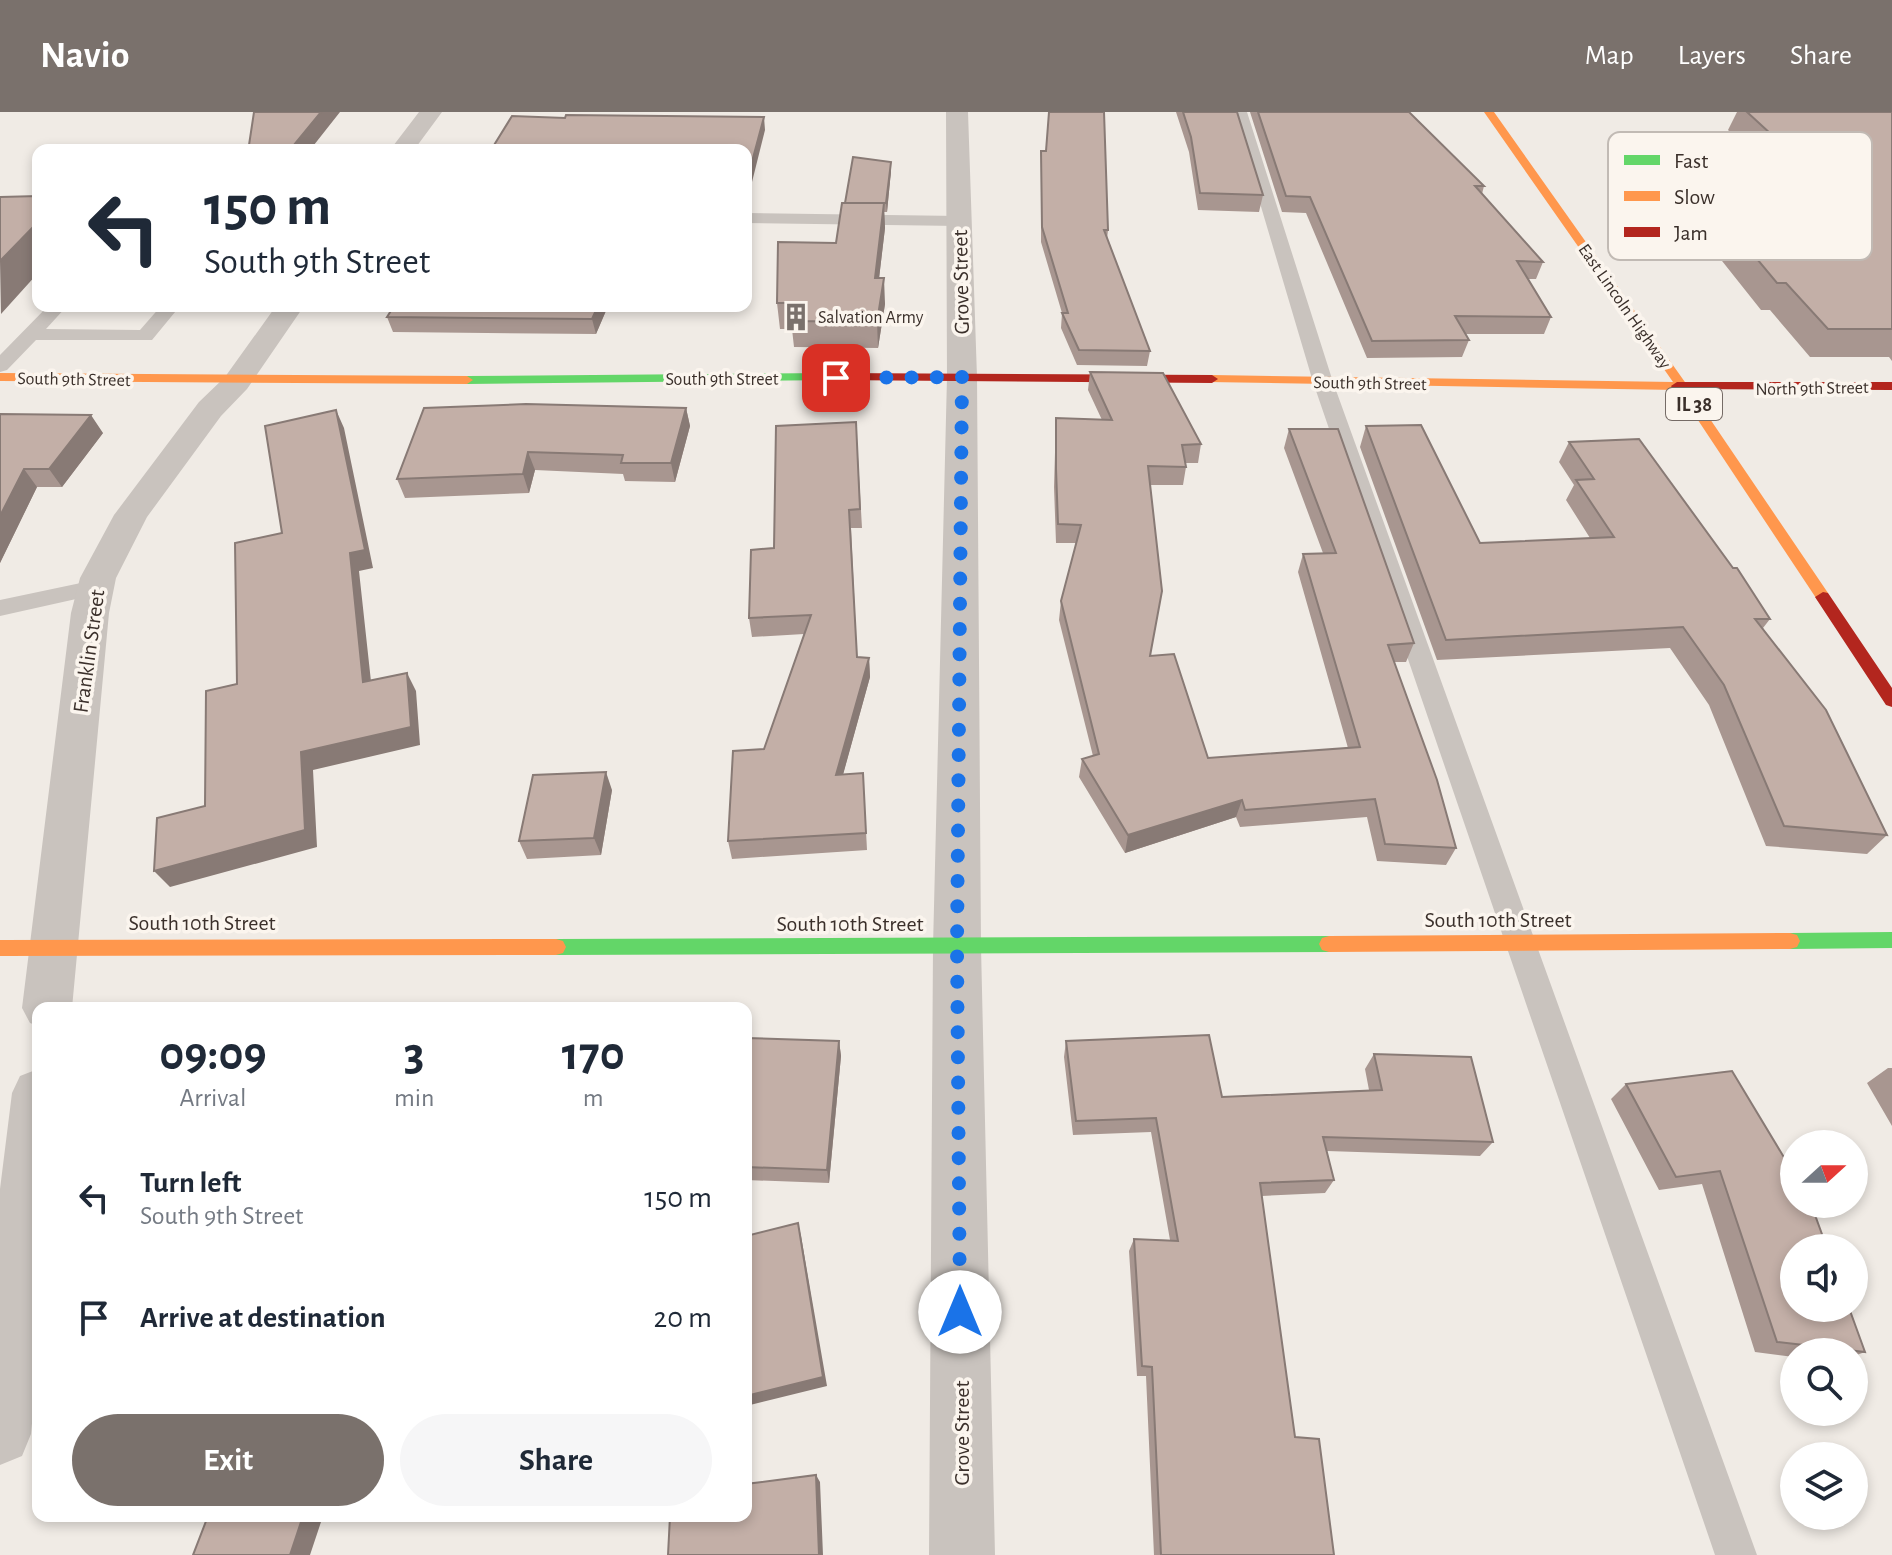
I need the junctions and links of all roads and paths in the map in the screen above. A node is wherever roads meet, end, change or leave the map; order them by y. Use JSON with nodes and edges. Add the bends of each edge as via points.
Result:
{"nodes":[{"id":1,"x":431,"y":112,"type":"edge"},
{"id":2,"x":957,"y":112,"type":"edge"},
{"id":3,"x":1240,"y":112,"type":"edge"},
{"id":4,"x":1489,"y":112,"type":"edge"},
{"id":5,"x":407,"y":144,"type":"edge"},
{"id":6,"x":752,"y":218,"type":"edge"},
{"id":7,"x":959,"y":221,"type":"junction"},
{"id":8,"x":52,"y":312,"type":"edge"},
{"id":9,"x":166,"y":312,"type":"edge"},
{"id":10,"x":286,"y":312,"type":"edge"},
{"id":11,"x":30,"y":334,"type":"junction"},
{"id":12,"x":0,"y":366,"type":"edge"},
{"id":13,"x":0,"y":377,"type":"edge"},
{"id":14,"x":962,"y":377,"type":"junction"},
{"id":15,"x":1323,"y":382,"type":"junction"},
{"id":16,"x":236,"y":383,"type":"junction"},
{"id":17,"x":1892,"y":386,"type":"edge"},
{"id":18,"x":1683,"y":388,"type":"junction"},
{"id":19,"x":95,"y":588,"type":"junction"},
{"id":20,"x":0,"y":608,"type":"edge"},
{"id":21,"x":1892,"y":701,"type":"edge"},
{"id":22,"x":1892,"y":940,"type":"edge"},
{"id":23,"x":1520,"y":943,"type":"junction"},
{"id":24,"x":54,"y":946,"type":"junction"},
{"id":25,"x":957,"y":947,"type":"junction"},
{"id":26,"x":0,"y":948,"type":"edge"},
{"id":27,"x":48,"y":1002,"type":"edge"},
{"id":28,"x":32,"y":1147,"type":"edge"},
{"id":29,"x":0,"y":1434,"type":"edge"},
{"id":30,"x":962,"y":1555,"type":"edge"},
{"id":31,"x":1736,"y":1555,"type":"edge"}],
"edges":[{"from":1,"to":5,"type":"street"},
{"from":2,"to":7,"type":"street","name":"Grove Street"},
{"from":3,"to":15,"type":"lane"},
{"from":4,"to":18,"type":"street","name":"East Lincoln Highway","number":"IL 38"},
{"from":6,"to":7,"type":"lane"},
{"from":7,"to":14,"type":"street","name":"Grove Street"},
{"from":8,"to":11,"type":"lane"},
{"from":9,"to":11,"type":"lane","via":[[145,336]]},
{"from":10,"to":16,"type":"street","name":"Franklin Street"},
{"from":11,"to":12,"type":"lane"},
{"from":13,"to":16,"type":"street","name":"South 9th Street"},
{"from":14,"to":15,"type":"street","name":"South 9th Street"},
{"from":14,"to":16,"type":"street","name":"South 9th Street"},
{"from":14,"to":25,"type":"street","name":"Grove Street"},
{"from":15,"to":18,"type":"street","name":"South 9th Street"},
{"from":15,"to":23,"type":"lane"},
{"from":16,"to":19,"type":"street","name":"Franklin Street","via":[[210,409],[131,515]]},
{"from":17,"to":18,"type":"street","name":"North 9th Street"},
{"from":18,"to":21,"type":"street","name":"East Lincoln Highway","number":"IL 38"},
{"from":19,"to":20,"type":"lane"},
{"from":19,"to":24,"type":"street","name":"Franklin Street"},
{"from":22,"to":23,"type":"street","name":"South 10th Street"},
{"from":23,"to":25,"type":"street","name":"South 10th Street"},
{"from":23,"to":31,"type":"lane"},
{"from":24,"to":25,"type":"street","name":"South 10th Street"},
{"from":24,"to":26,"type":"street","name":"South 10th Street"},
{"from":24,"to":27,"type":"street","name":"Franklin Street"},
{"from":25,"to":30,"type":"street","name":"Grove Street"},
{"from":28,"to":29,"type":"street"}]}
